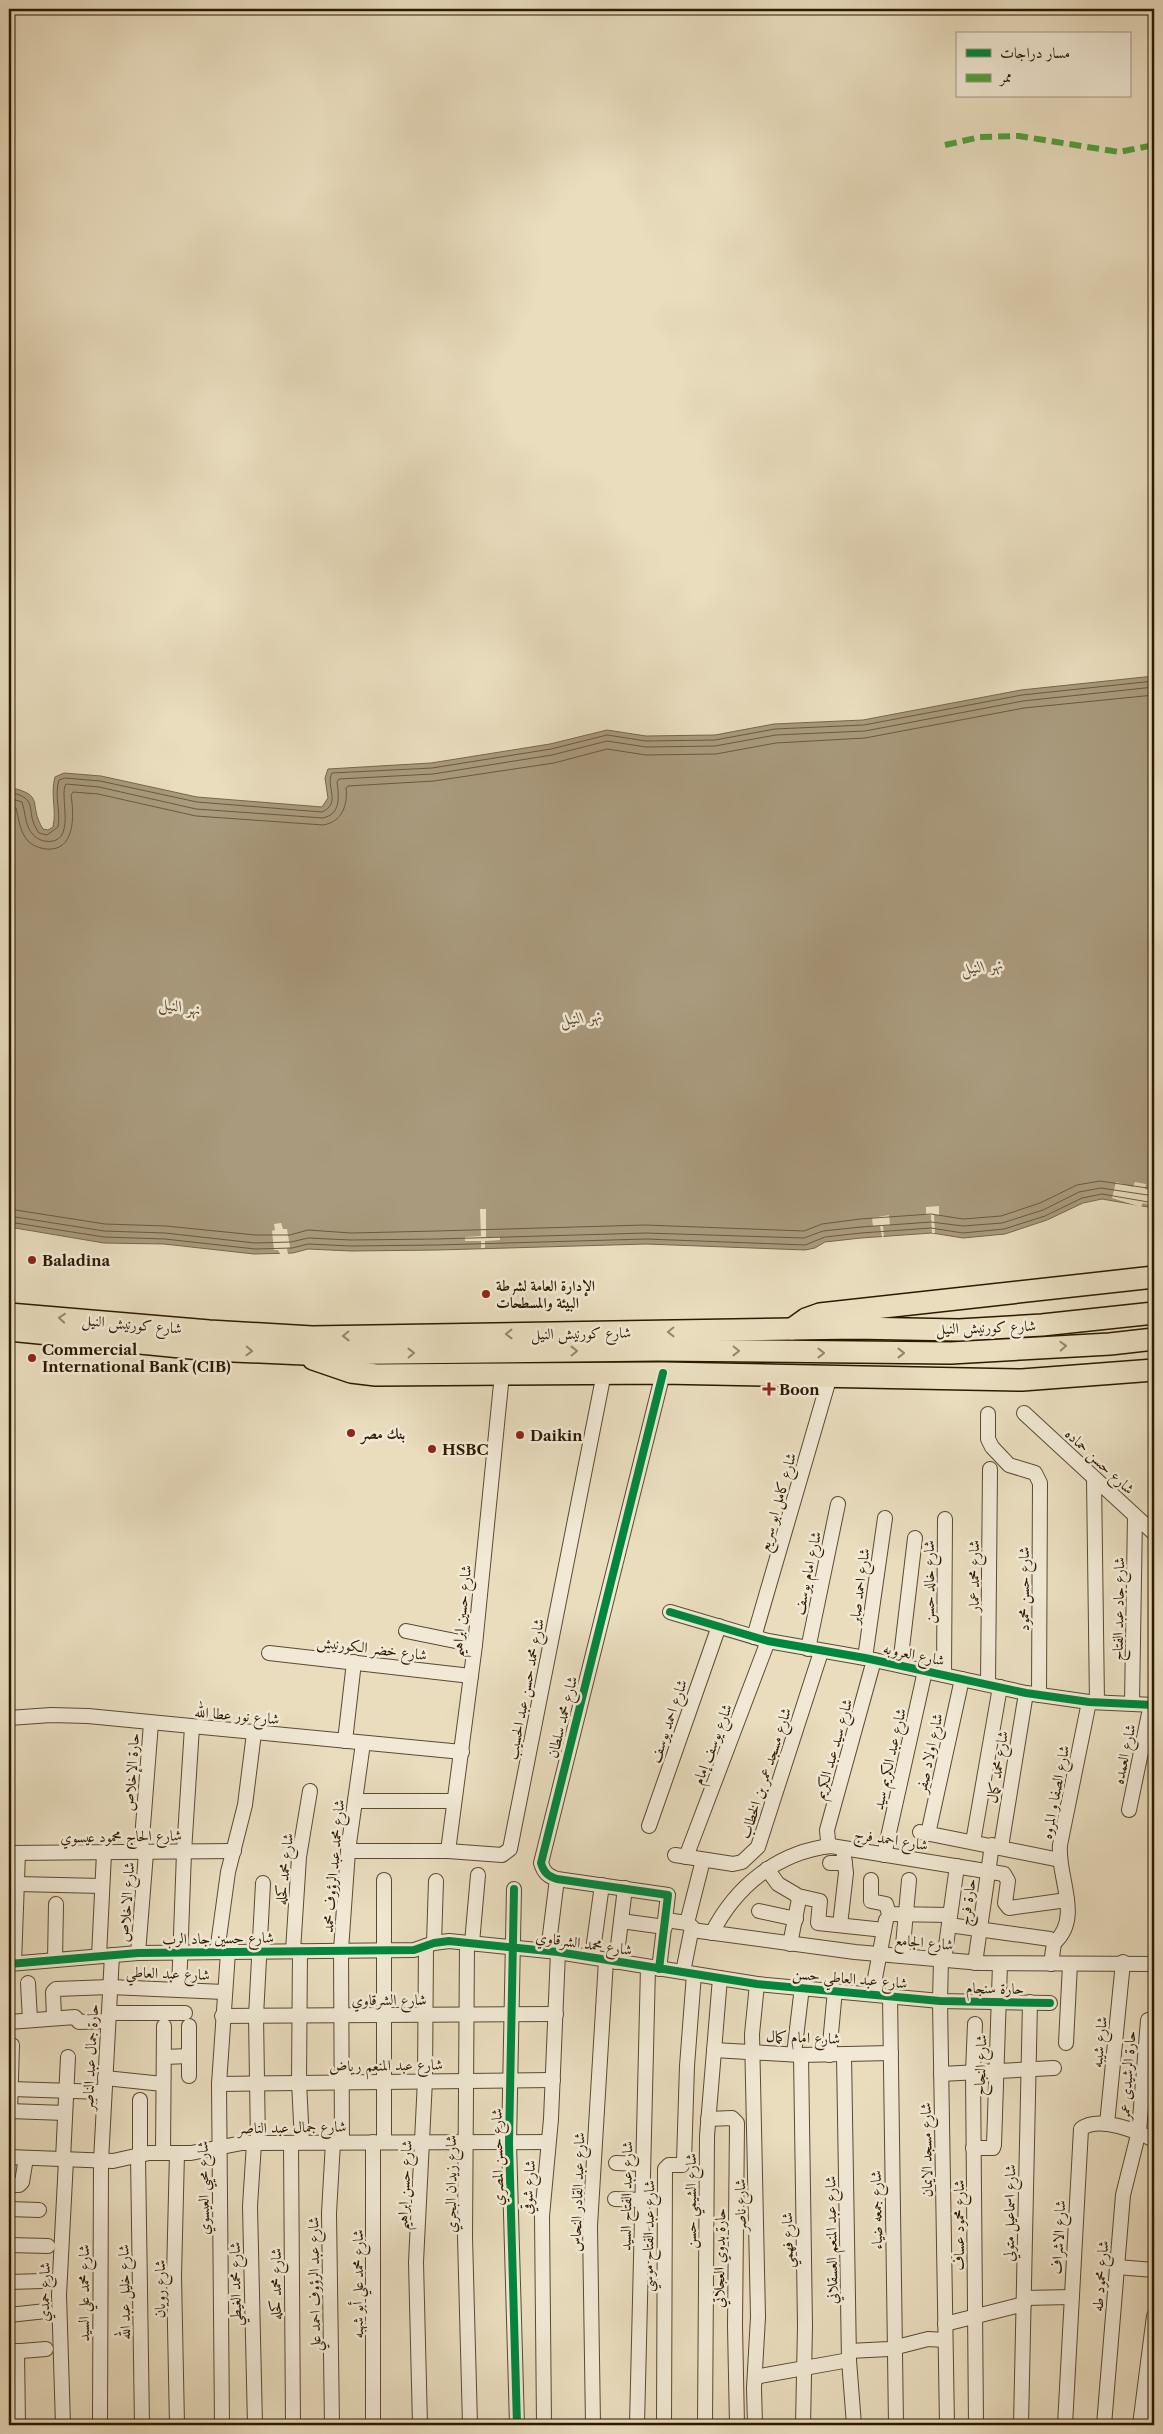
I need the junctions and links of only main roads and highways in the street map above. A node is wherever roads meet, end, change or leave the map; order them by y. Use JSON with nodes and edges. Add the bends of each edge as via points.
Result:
{"nodes":[{"id":1,"x":1154,"y":1277,"type":"edge"},
{"id":2,"x":1154,"y":1313,"type":"edge"},
{"id":3,"x":9,"y":1314,"type":"edge"},
{"id":4,"x":9,"y":1330,"type":"edge"},
{"id":5,"x":790,"y":1331,"type":"junction"},
{"id":6,"x":1154,"y":1339,"type":"edge"},
{"id":7,"x":657,"y":1350,"type":"junction"},
{"id":8,"x":304,"y":1354,"type":"junction"},
{"id":9,"x":1154,"y":1370,"type":"edge"},
{"id":10,"x":628,"y":1373,"type":"junction"}],
"edges":[{"from":1,"to":5,"type":"highway","via":[[820,1314],[806,1319]]},
{"from":2,"to":5,"type":"highway","name":"شارع كورنيش النيل","via":[[959,1330],[854,1328]]},
{"from":5,"to":3,"type":"highway","name":"شارع كورنيش النيل","one_way":true,"via":[[312,1336]]},
{"from":4,"to":8,"type":"highway","name":"شارع كورنيش النيل","one_way":true,"via":[[210,1350]]},
{"from":7,"to":6,"type":"highway","name":"شارع كورنيش النيل","one_way":true,"via":[[951,1353]]},
{"from":8,"to":7,"type":"highway","name":"شارع كورنيش النيل","one_way":true},
{"from":7,"to":10,"type":"highway"},
{"from":8,"to":10,"type":"highway","via":[[351,1372],[376,1375]]},
{"from":9,"to":10,"type":"highway","via":[[1022,1380]]}]}
